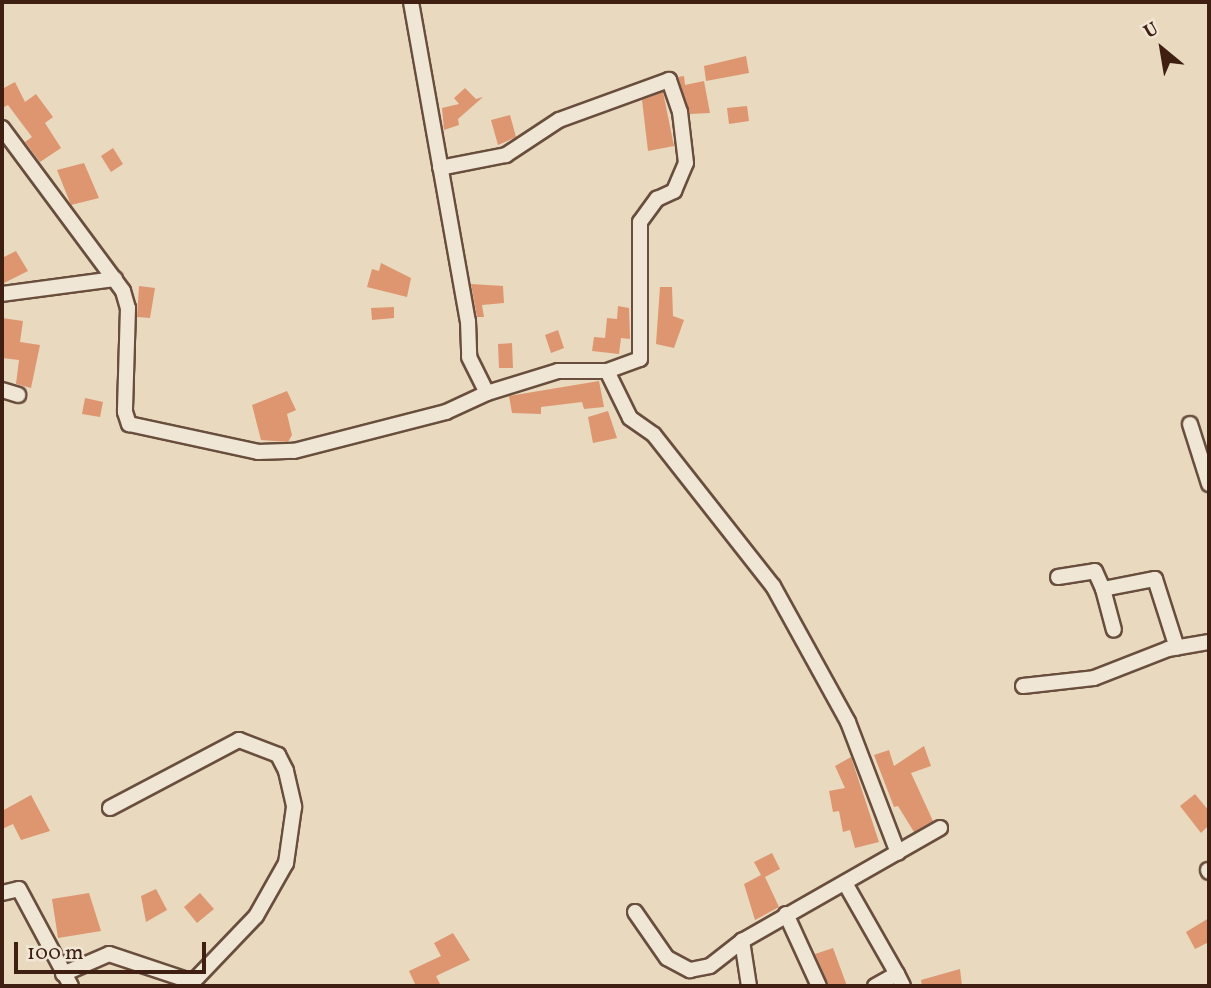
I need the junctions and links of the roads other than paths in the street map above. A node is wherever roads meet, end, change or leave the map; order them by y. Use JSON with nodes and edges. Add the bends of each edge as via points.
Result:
{"nodes":[{"id":1,"x":411,"y":2,"type":"edge"},
{"id":2,"x":2,"y":128,"type":"edge"},
{"id":3,"x":440,"y":168,"type":"junction"},
{"id":4,"x":115,"y":279,"type":"junction"},
{"id":5,"x":2,"y":294,"type":"edge"},
{"id":6,"x":607,"y":371,"type":"junction"},
{"id":7,"x":2,"y":390,"type":"edge"},
{"id":8,"x":486,"y":393,"type":"junction"},
{"id":9,"x":18,"y":395,"type":"dead end"},
{"id":10,"x":1190,"y":424,"type":"dead end"},
{"id":11,"x":1209,"y":484,"type":"edge"},
{"id":12,"x":1058,"y":577,"type":"dead end"},
{"id":13,"x":1102,"y":589,"type":"junction"},
{"id":14,"x":1114,"y":630,"type":"dead end"},
{"id":15,"x":1209,"y":642,"type":"edge"},
{"id":16,"x":1177,"y":648,"type":"junction"},
{"id":17,"x":1023,"y":686,"type":"dead end"},
{"id":18,"x":110,"y":807,"type":"dead end"},
{"id":19,"x":940,"y":828,"type":"dead end"},
{"id":20,"x":898,"y":853,"type":"junction"},
{"id":21,"x":845,"y":883,"type":"junction"},
{"id":22,"x":2,"y":893,"type":"edge"},
{"id":23,"x":635,"y":912,"type":"dead end"},
{"id":24,"x":786,"y":915,"type":"junction"},
{"id":25,"x":742,"y":941,"type":"junction"},
{"id":26,"x":67,"y":980,"type":"edge"},
{"id":27,"x":900,"y":980,"type":"edge"},
{"id":28,"x":189,"y":984,"type":"edge"},
{"id":29,"x":750,"y":986,"type":"edge"},
{"id":30,"x":819,"y":986,"type":"edge"},
{"id":31,"x":875,"y":986,"type":"edge"}],
"edges":[{"from":1,"to":3,"type":"street"},
{"from":2,"to":4,"type":"street"},
{"from":3,"to":6,"type":"street","via":[[506,155],[559,120],[619,93],[671,82],[686,142],[683,178],[640,222],[640,359]]},
{"from":3,"to":8,"type":"street","via":[[468,321],[469,357]]},
{"from":4,"to":5,"type":"street"},
{"from":4,"to":8,"type":"street","via":[[128,308],[125,412],[133,426],[274,453],[446,412]]},
{"from":6,"to":8,"type":"street","via":[[558,371]]},
{"from":6,"to":20,"type":"street","via":[[630,418],[654,435],[773,586],[848,722]]},
{"from":7,"to":9,"type":"street"},
{"from":10,"to":11,"type":"street"},
{"from":12,"to":13,"type":"street","via":[[1095,571]]},
{"from":13,"to":14,"type":"street"},
{"from":13,"to":16,"type":"street","via":[[1155,579]]},
{"from":15,"to":16,"type":"street"},
{"from":16,"to":17,"type":"street","via":[[1094,678]]},
{"from":18,"to":28,"type":"street","via":[[239,740],[278,755],[286,771],[294,807],[286,863],[256,916]]},
{"from":19,"to":20,"type":"street"},
{"from":20,"to":21,"type":"street"},
{"from":21,"to":24,"type":"street"},
{"from":21,"to":27,"type":"street"},
{"from":22,"to":26,"type":"street","via":[[19,889]]},
{"from":23,"to":25,"type":"street","via":[[667,958],[690,970],[710,966]]},
{"from":24,"to":25,"type":"street"},
{"from":24,"to":30,"type":"street"},
{"from":25,"to":29,"type":"street"},
{"from":26,"to":28,"type":"street","via":[[112,955]]},
{"from":27,"to":31,"type":"street"}]}
